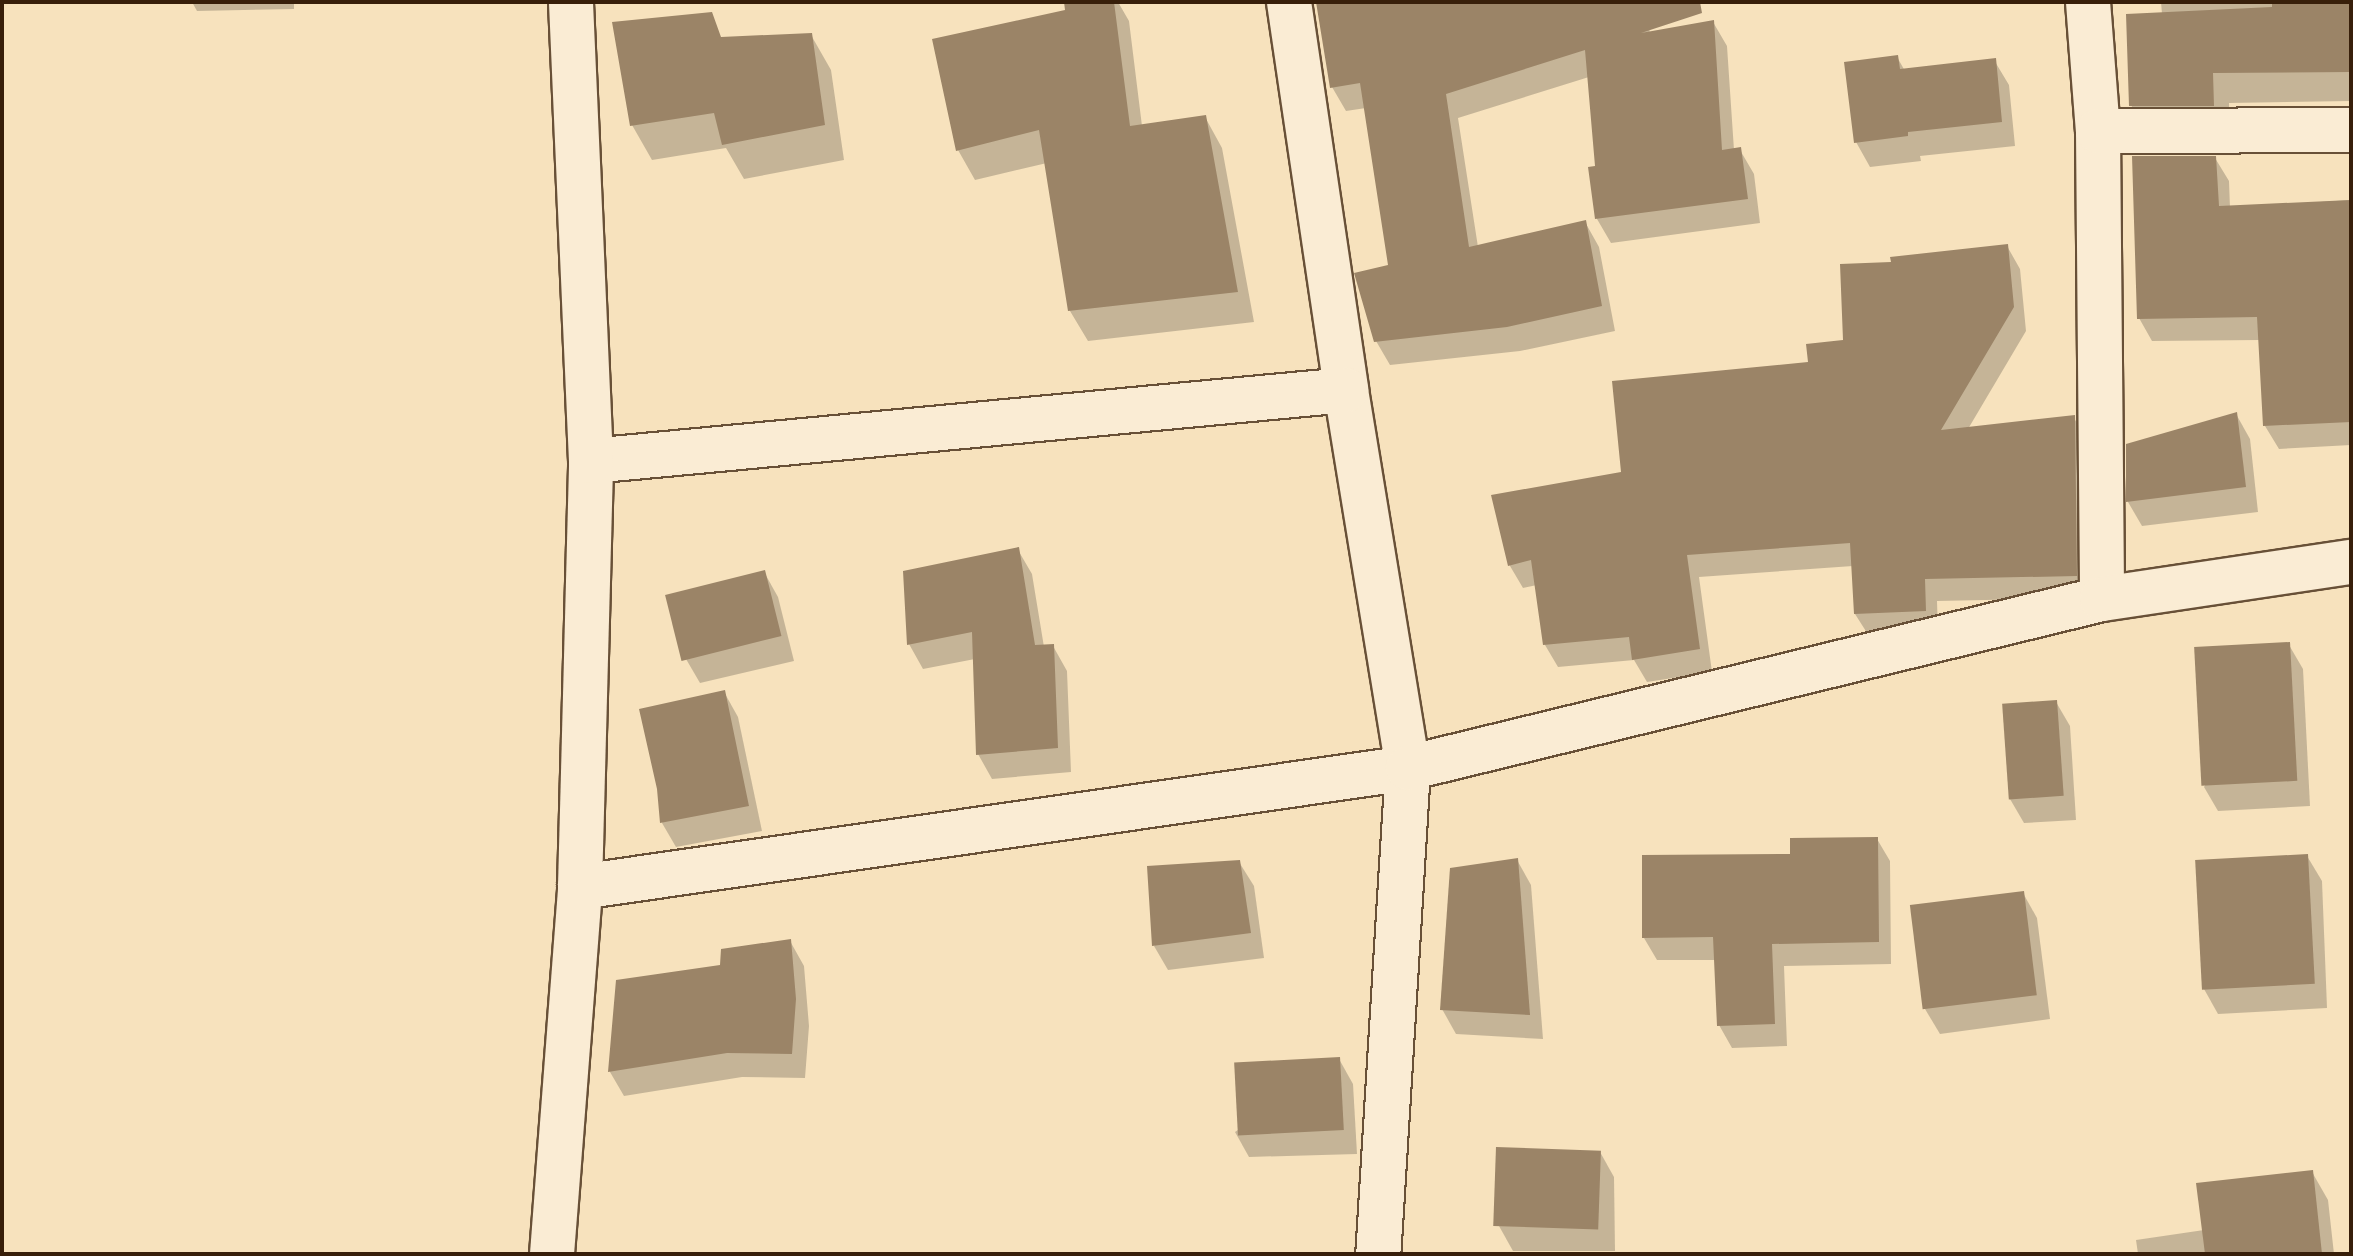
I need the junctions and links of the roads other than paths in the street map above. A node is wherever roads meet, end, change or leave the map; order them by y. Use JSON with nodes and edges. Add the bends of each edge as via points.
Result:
{"nodes":[{"id":1,"x":571,"y":2,"type":"edge"},
{"id":2,"x":1289,"y":2,"type":"edge"},
{"id":3,"x":2088,"y":2,"type":"edge"},
{"id":4,"x":2351,"y":130,"type":"edge"},
{"id":5,"x":2098,"y":131,"type":"junction"},
{"id":6,"x":1346,"y":390,"type":"junction"},
{"id":7,"x":591,"y":461,"type":"junction"},
{"id":8,"x":2351,"y":562,"type":"edge"},
{"id":9,"x":2102,"y":599,"type":"junction"},
{"id":10,"x":1408,"y":768,"type":"junction"},
{"id":11,"x":580,"y":887,"type":"junction"},
{"id":12,"x":552,"y":1254,"type":"edge"},
{"id":13,"x":1378,"y":1254,"type":"edge"}],
"edges":[{"from":1,"to":7,"type":"street"},
{"from":2,"to":6,"type":"street"},
{"from":3,"to":5,"type":"street"},
{"from":4,"to":5,"type":"street"},
{"from":5,"to":9,"type":"street"},
{"from":6,"to":7,"type":"street"},
{"from":6,"to":10,"type":"street"},
{"from":7,"to":11,"type":"street"},
{"from":8,"to":9,"type":"street"},
{"from":9,"to":10,"type":"street"},
{"from":10,"to":11,"type":"street"},
{"from":10,"to":13,"type":"street"},
{"from":11,"to":12,"type":"street"}]}
